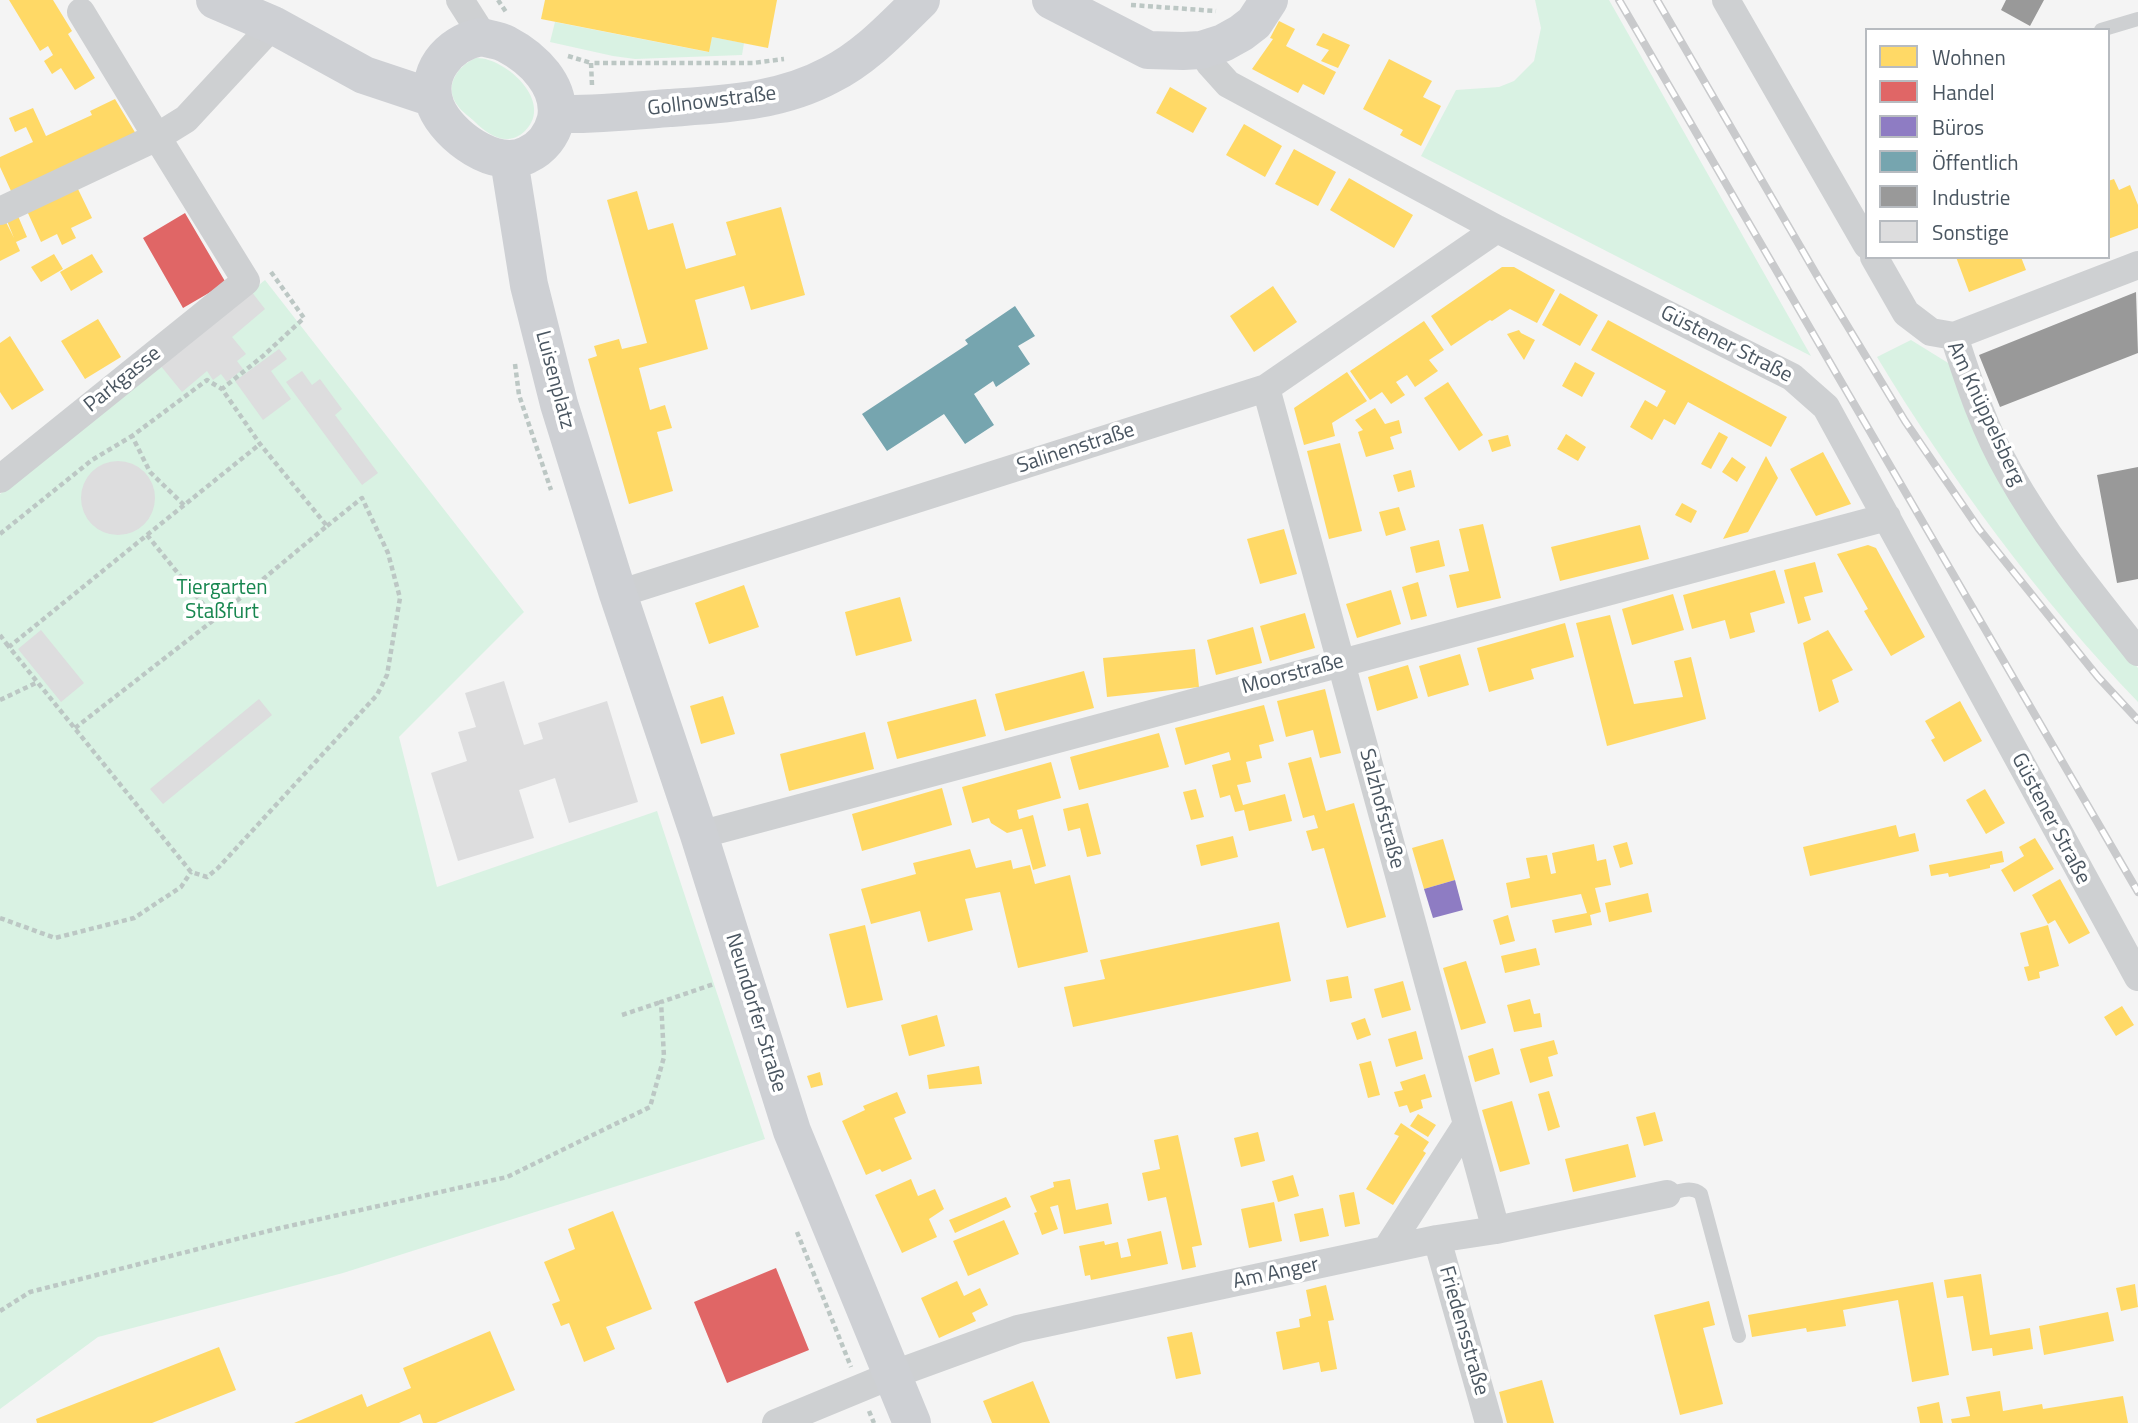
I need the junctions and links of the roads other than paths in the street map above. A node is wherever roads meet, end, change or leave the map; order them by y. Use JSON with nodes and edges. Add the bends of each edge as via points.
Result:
{"nodes":[{"id":1,"x":215,"y":0,"type":"edge"},
{"id":2,"x":460,"y":0,"type":"edge"},
{"id":3,"x":921,"y":0,"type":"edge"},
{"id":4,"x":1051,"y":0,"type":"edge"},
{"id":5,"x":1269,"y":0,"type":"edge"},
{"id":6,"x":1726,"y":0,"type":"edge"},
{"id":7,"x":81,"y":12,"type":"dead end"},
{"id":8,"x":2138,"y":19,"type":"edge"},
{"id":9,"x":272,"y":25,"type":"junction"},
{"id":10,"x":2108,"y":28,"type":"edge"},
{"id":11,"x":481,"y":37,"type":"junction"},
{"id":12,"x":1201,"y":50,"type":"junction"},
{"id":13,"x":433,"y":98,"type":"junction"},
{"id":14,"x":557,"y":114,"type":"junction"},
{"id":15,"x":157,"y":137,"type":"junction"},
{"id":16,"x":509,"y":160,"type":"junction"},
{"id":17,"x":0,"y":211,"type":"edge"},
{"id":18,"x":1497,"y":229,"type":"junction"},
{"id":19,"x":1865,"y":242,"type":"edge"},
{"id":20,"x":1875,"y":259,"type":"edge"},
{"id":21,"x":2138,"y":265,"type":"edge"},
{"id":22,"x":1954,"y":336,"type":"junction"},
{"id":23,"x":1266,"y":388,"type":"junction"},
{"id":24,"x":0,"y":480,"type":"edge"},
{"id":25,"x":1887,"y":517,"type":"junction"},
{"id":26,"x":618,"y":594,"type":"junction"},
{"id":27,"x":2138,"y":652,"type":"edge"},
{"id":28,"x":1341,"y":663,"type":"junction"},
{"id":29,"x":699,"y":835,"type":"junction"},
{"id":30,"x":2138,"y":977,"type":"edge"},
{"id":31,"x":1467,"y":1124,"type":"junction"},
{"id":32,"x":1667,"y":1194,"type":"joint"},
{"id":33,"x":1496,"y":1230,"type":"junction"},
{"id":34,"x":1437,"y":1239,"type":"junction"},
{"id":35,"x":1386,"y":1250,"type":"junction"},
{"id":36,"x":1740,"y":1336,"type":"dead end"},
{"id":37,"x":892,"y":1376,"type":"junction"},
{"id":38,"x":776,"y":1423,"type":"edge"},
{"id":39,"x":912,"y":1423,"type":"edge"},
{"id":40,"x":1489,"y":1423,"type":"edge"}],
"edges":[{"from":1,"to":9,"type":"main road"},
{"from":2,"to":11,"type":"street"},
{"from":3,"to":14,"type":"main road","name":"Gollnowstraße","via":[[876,44],[832,75],[795,91],[714,104]]},
{"from":4,"to":12,"type":"main road","via":[[1148,50]]},
{"from":5,"to":12,"type":"main road","via":[[1241,33]]},
{"from":6,"to":19,"type":"street"},
{"from":7,"to":15,"type":"street"},
{"from":8,"to":10,"type":"lane"},
{"from":9,"to":13,"type":"main road","via":[[364,75]]},
{"from":9,"to":15,"type":"street","via":[[186,119]]},
{"from":11,"to":13,"type":"main road","via":[[461,43],[441,60]]},
{"from":11,"to":14,"type":"main road","via":[[505,43],[542,72],[554,89]]},
{"from":12,"to":18,"type":"street","name":"Güstener Straße","via":[[1228,84]]},
{"from":13,"to":16,"type":"main road","via":[[443,119],[460,136],[482,153]]},
{"from":14,"to":16,"type":"main road","via":[[544,143],[528,155]]},
{"from":15,"to":17,"type":"street"},
{"from":15,"to":24,"type":"street","name":"Parkgasse","via":[[256,273]]},
{"from":16,"to":26,"type":"main road","name":"Luisenplatz","via":[[535,309],[559,404]]},
{"from":18,"to":23,"type":"street","name":"Salinenstraße"},
{"from":18,"to":25,"type":"street","name":"Güstener Straße","via":[[1792,377],[1826,407]]},
{"from":20,"to":22,"type":"street","name":"Am Knüppelsberg","via":[[1906,313],[1931,332]]},
{"from":21,"to":22,"type":"street"},
{"from":22,"to":27,"type":"street","name":"Am Knüppelsberg","via":[[1974,399],[2009,474],[2061,554]]},
{"from":23,"to":26,"type":"street","name":"Salinenstraße"},
{"from":23,"to":28,"type":"street","name":"Salzhofstraße"},
{"from":25,"to":28,"type":"street","name":"Moorstraße"},
{"from":25,"to":30,"type":"street","name":"Güstener Straße"},
{"from":26,"to":29,"type":"main road","name":"Neundorfer Straße"},
{"from":28,"to":29,"type":"street","name":"Moorstraße"},
{"from":28,"to":31,"type":"street","name":"Salzhofstraße"},
{"from":29,"to":37,"type":"main road","name":"Neundorfer Straße","via":[[792,1131]]},
{"from":31,"to":33,"type":"street","name":"Salzhofstraße"},
{"from":31,"to":35,"type":"street"},
{"from":32,"to":33,"type":"street","name":"Am Anger"},
{"from":32,"to":36,"type":"lane","via":[[1689,1189],[1702,1194]]},
{"from":33,"to":34,"type":"street","name":"Am Anger"},
{"from":34,"to":35,"type":"street","name":"Am Anger"},
{"from":34,"to":40,"type":"street","name":"Friedensstraße"},
{"from":35,"to":37,"type":"street","name":"Am Anger","via":[[1018,1329]]},
{"from":37,"to":38,"type":"street","name":"Am Anger"},
{"from":37,"to":39,"type":"main road","name":"Neundorfer Straße"}]}
